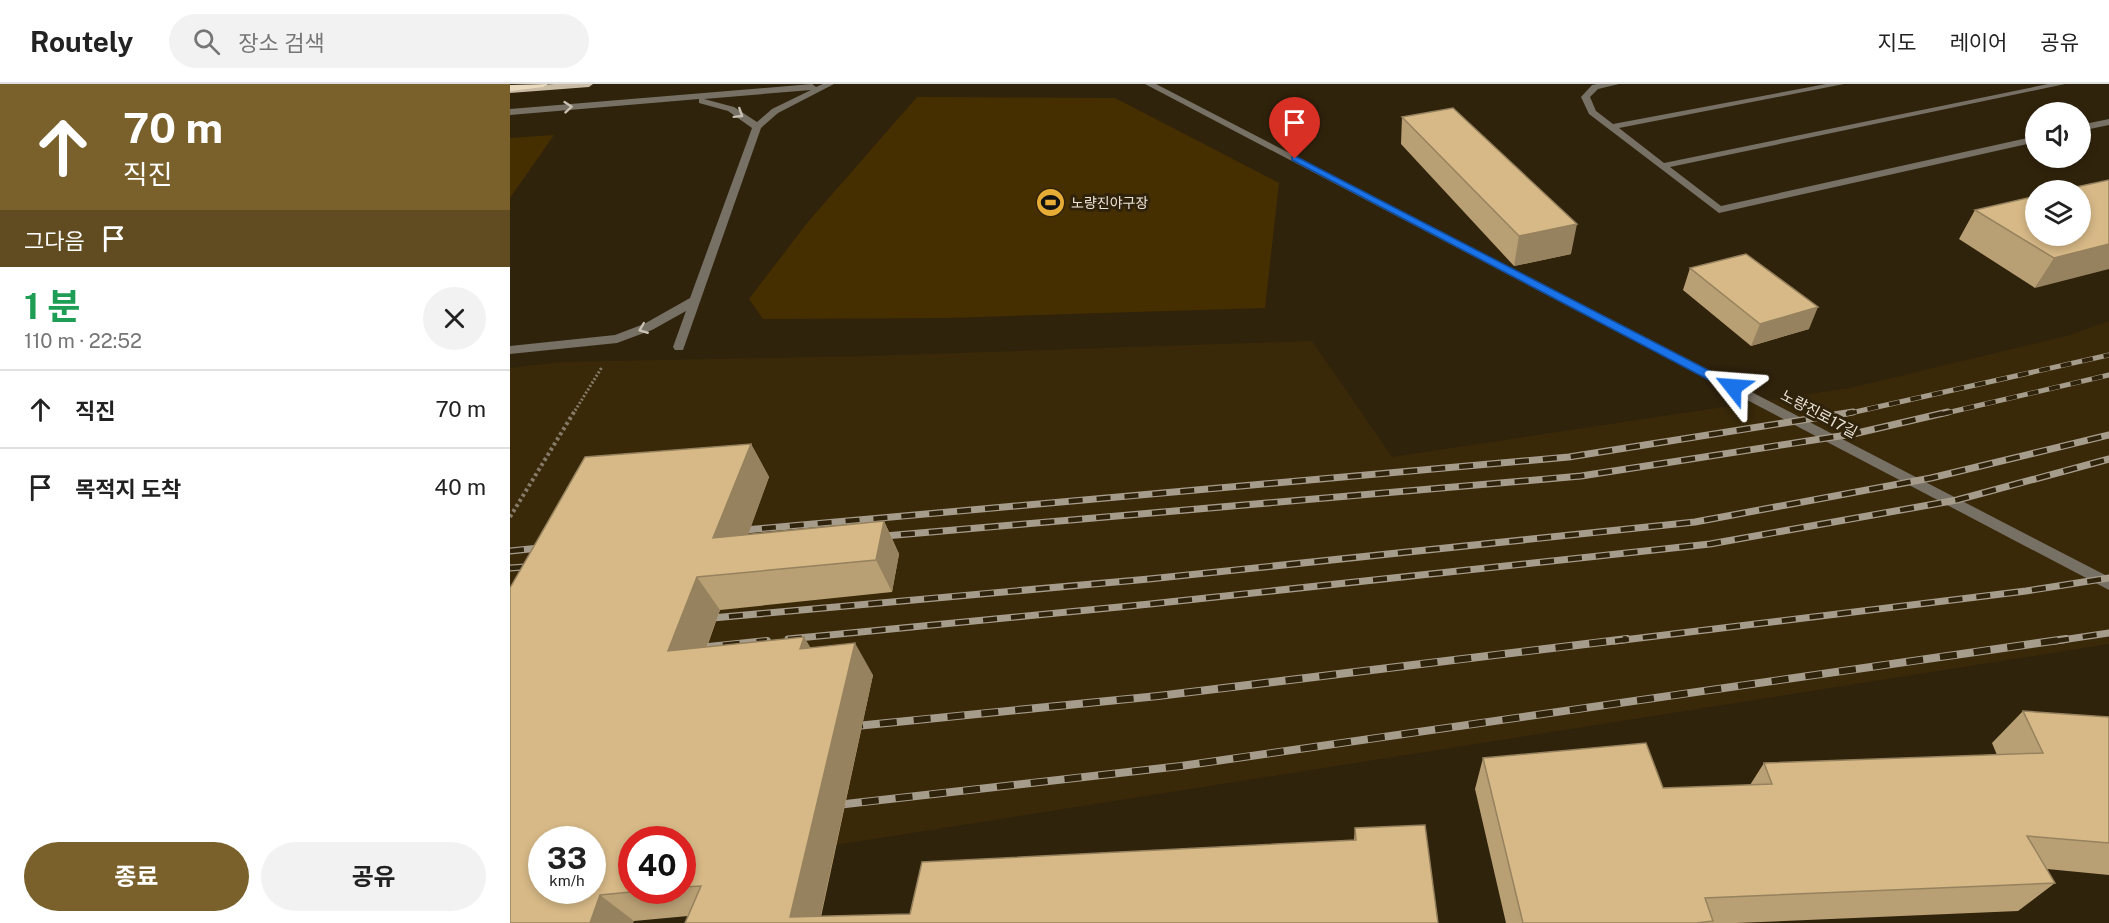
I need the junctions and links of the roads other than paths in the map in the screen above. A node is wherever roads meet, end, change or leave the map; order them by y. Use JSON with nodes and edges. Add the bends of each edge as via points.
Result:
{"nodes":[{"id":1,"x":543,"y":84,"type":"edge"},
{"id":2,"x":589,"y":84,"type":"edge"},
{"id":3,"x":825,"y":84,"type":"edge"},
{"id":4,"x":830,"y":84,"type":"edge"},
{"id":5,"x":1149,"y":84,"type":"edge"},
{"id":6,"x":1615,"y":84,"type":"edge"},
{"id":7,"x":1840,"y":84,"type":"edge"},
{"id":8,"x":2061,"y":84,"type":"edge"},
{"id":9,"x":1593,"y":86,"type":"edge"},
{"id":10,"x":510,"y":89,"type":"edge"},
{"id":11,"x":678,"y":98,"type":"junction"},
{"id":12,"x":510,"y":112,"type":"edge"},
{"id":13,"x":2109,"y":122,"type":"edge"},
{"id":14,"x":2091,"y":126,"type":"edge"},
{"id":15,"x":757,"y":127,"type":"junction"},
{"id":16,"x":1611,"y":127,"type":"junction"},
{"id":17,"x":2025,"y":140,"type":"edge"},
{"id":18,"x":1662,"y":166,"type":"junction"},
{"id":19,"x":694,"y":301,"type":"junction"},
{"id":20,"x":679,"y":347,"type":"dead end"},
{"id":21,"x":510,"y":351,"type":"edge"},
{"id":22,"x":2109,"y":584,"type":"edge"}],
"edges":[{"from":1,"to":10,"type":"highway"},
{"from":2,"to":10,"type":"main road"},
{"from":3,"to":11,"type":"street"},
{"from":4,"to":15,"type":"street","via":[[775,111]]},
{"from":5,"to":22,"type":"street","name":"노량진로17길"},
{"from":6,"to":9,"type":"street"},
{"from":7,"to":16,"type":"street"},
{"from":8,"to":18,"type":"street"},
{"from":9,"to":16,"type":"street","via":[[1585,96],[1592,112]]},
{"from":12,"to":11,"type":"street","one_way":true},
{"from":11,"to":15,"type":"street","one_way":true,"via":[[731,109]]},
{"from":13,"to":14,"type":"street"},
{"from":15,"to":19,"type":"street"},
{"from":16,"to":18,"type":"street"},
{"from":17,"to":18,"type":"street","via":[[1719,210]]},
{"from":19,"to":20,"type":"street"},
{"from":19,"to":21,"type":"street","one_way":true,"via":[[617,339]]}]}
